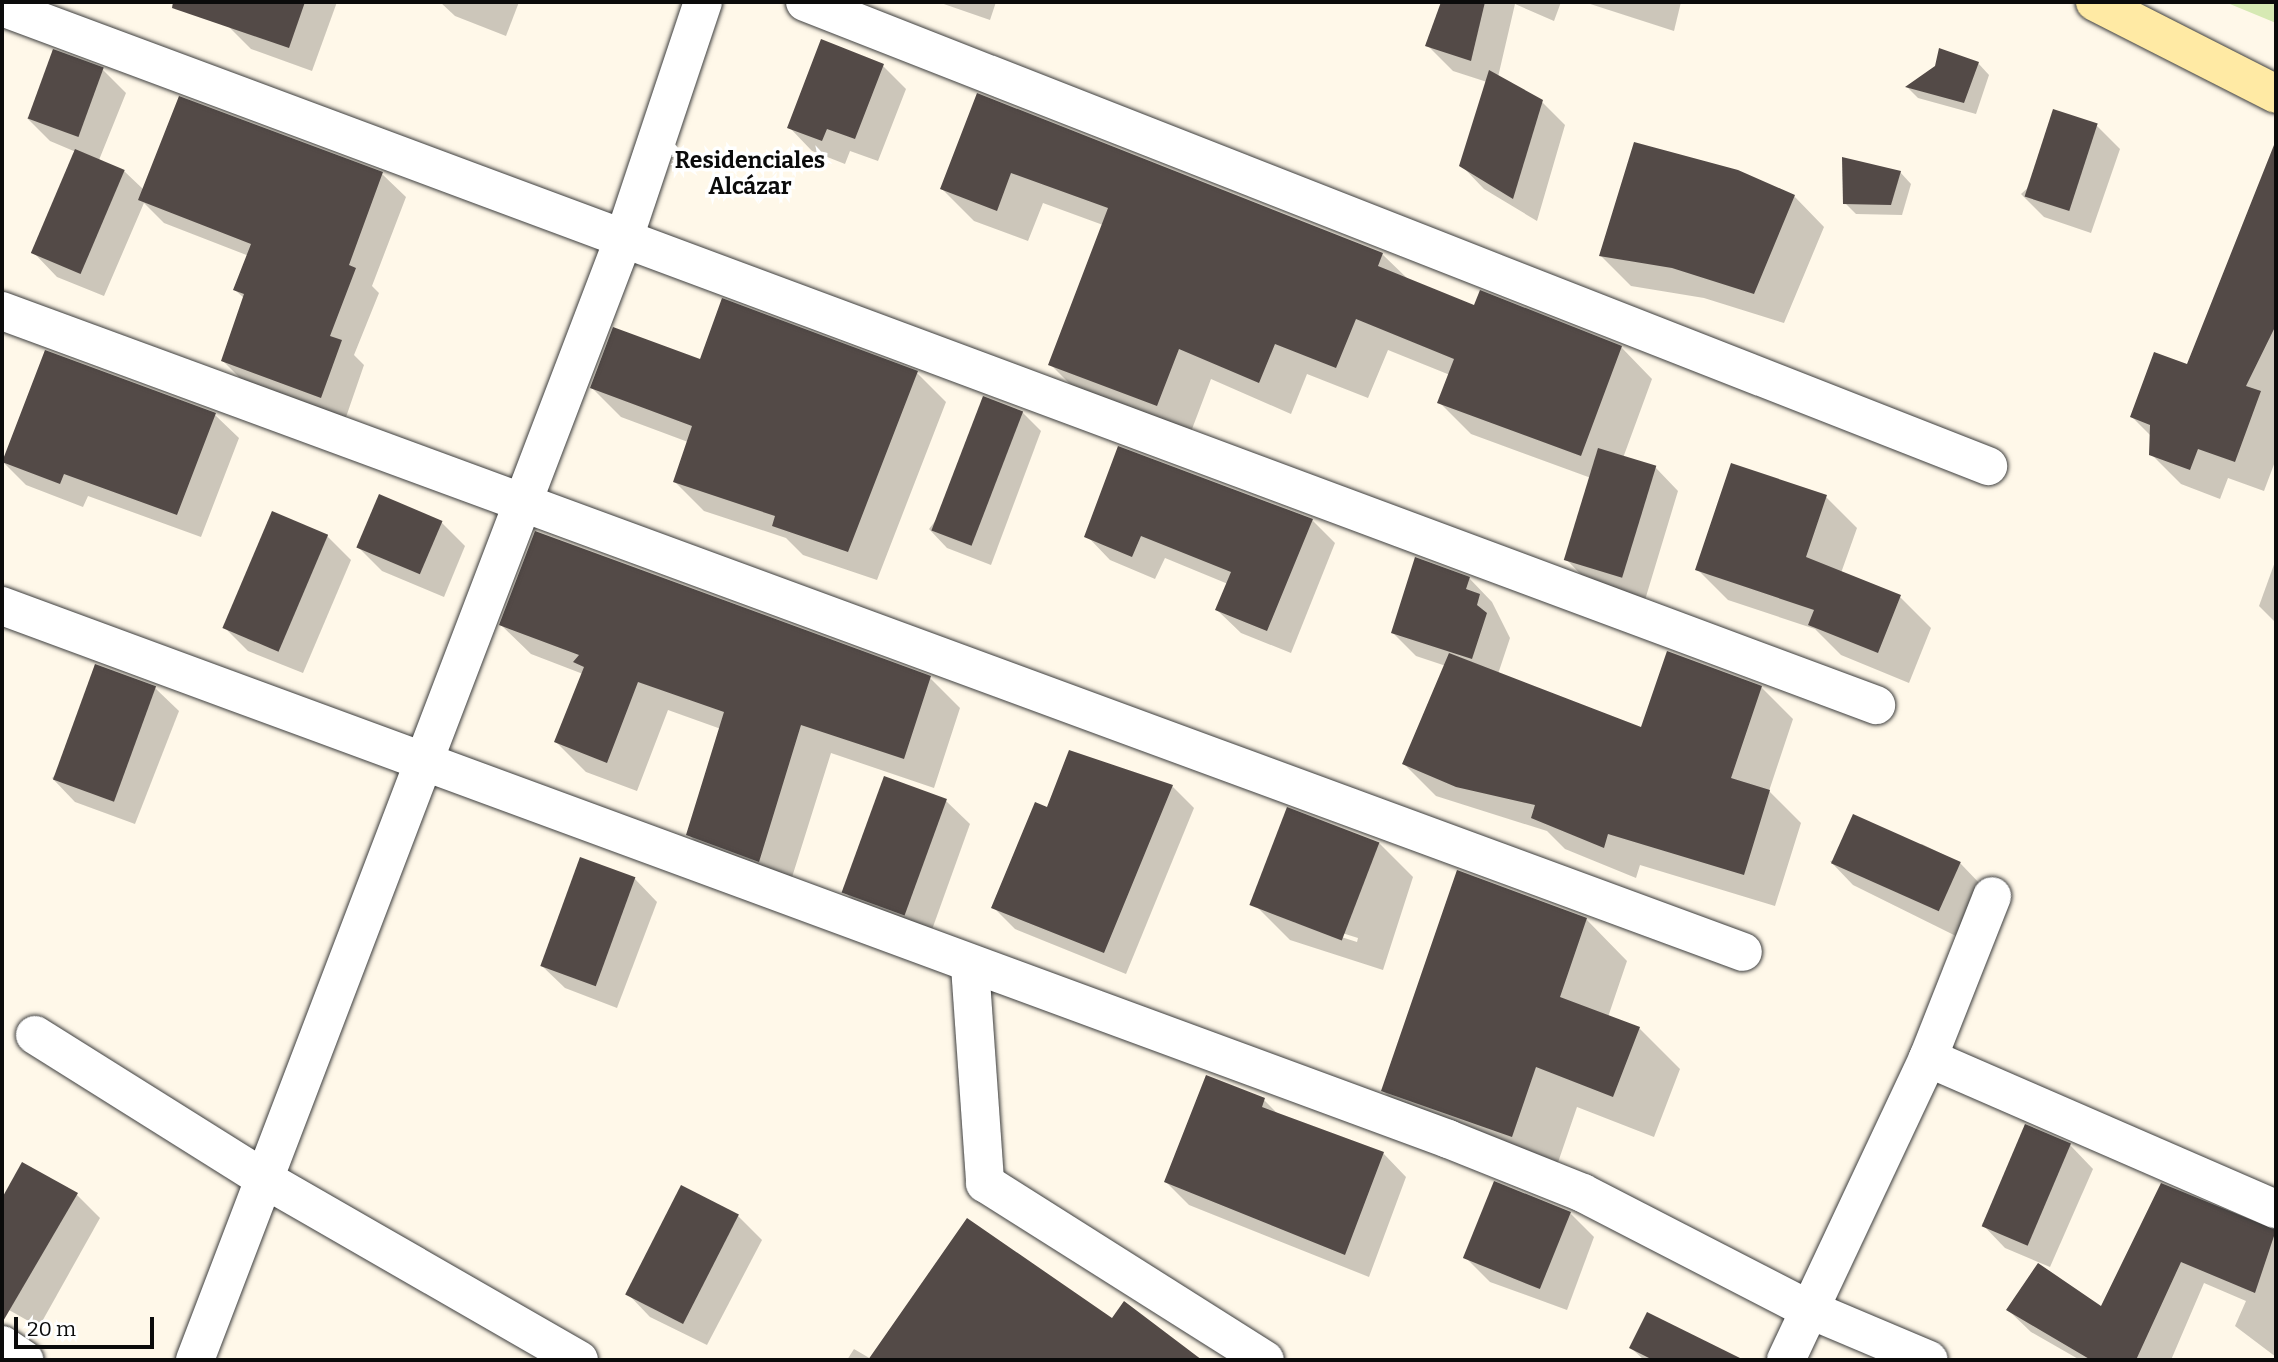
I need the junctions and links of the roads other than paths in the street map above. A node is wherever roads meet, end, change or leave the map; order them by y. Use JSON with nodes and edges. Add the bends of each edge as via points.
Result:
{"nodes":[{"id":1,"x":703,"y":2,"type":"edge"},
{"id":2,"x":805,"y":2,"type":"edge"},
{"id":3,"x":2095,"y":2,"type":"edge"},
{"id":4,"x":2,"y":7,"type":"edge"},
{"id":5,"x":2268,"y":85,"type":"edge"},
{"id":6,"x":625,"y":235,"type":"junction"},
{"id":7,"x":2,"y":311,"type":"edge"},
{"id":8,"x":1988,"y":466,"type":"dead end"},
{"id":9,"x":518,"y":501,"type":"junction"},
{"id":10,"x":2,"y":606,"type":"edge"},
{"id":11,"x":1876,"y":705,"type":"dead end"},
{"id":12,"x":422,"y":761,"type":"junction"},
{"id":13,"x":1992,"y":896,"type":"dead end"},
{"id":14,"x":1742,"y":952,"type":"dead end"},
{"id":15,"x":970,"y":966,"type":"junction"},
{"id":16,"x":34,"y":1035,"type":"dead end"},
{"id":17,"x":1928,"y":1058,"type":"junction"},
{"id":18,"x":266,"y":1180,"type":"junction"},
{"id":19,"x":2276,"y":1209,"type":"edge"},
{"id":20,"x":1808,"y":1308,"type":"junction"},
{"id":21,"x":2,"y":1345,"type":"edge"},
{"id":22,"x":24,"y":1360,"type":"edge"},
{"id":23,"x":195,"y":1360,"type":"edge"},
{"id":24,"x":579,"y":1360,"type":"edge"},
{"id":25,"x":1265,"y":1360,"type":"edge"},
{"id":26,"x":1786,"y":1360,"type":"edge"},
{"id":27,"x":1928,"y":1360,"type":"edge"}],
"edges":[{"from":1,"to":6,"type":"street"},
{"from":2,"to":8,"type":"street"},
{"from":3,"to":5,"type":"street"},
{"from":4,"to":6,"type":"street"},
{"from":6,"to":9,"type":"street"},
{"from":6,"to":11,"type":"street"},
{"from":7,"to":9,"type":"street"},
{"from":9,"to":12,"type":"street"},
{"from":9,"to":14,"type":"street"},
{"from":10,"to":12,"type":"street"},
{"from":12,"to":15,"type":"street"},
{"from":12,"to":18,"type":"street"},
{"from":13,"to":17,"type":"street"},
{"from":15,"to":20,"type":"street","via":[[1583,1193]]},
{"from":15,"to":25,"type":"street","via":[[985,1183]]},
{"from":16,"to":18,"type":"street"},
{"from":17,"to":19,"type":"street"},
{"from":17,"to":20,"type":"street"},
{"from":18,"to":23,"type":"street"},
{"from":18,"to":24,"type":"street"},
{"from":20,"to":26,"type":"street"},
{"from":20,"to":27,"type":"street"},
{"from":21,"to":22,"type":"street"}]}
